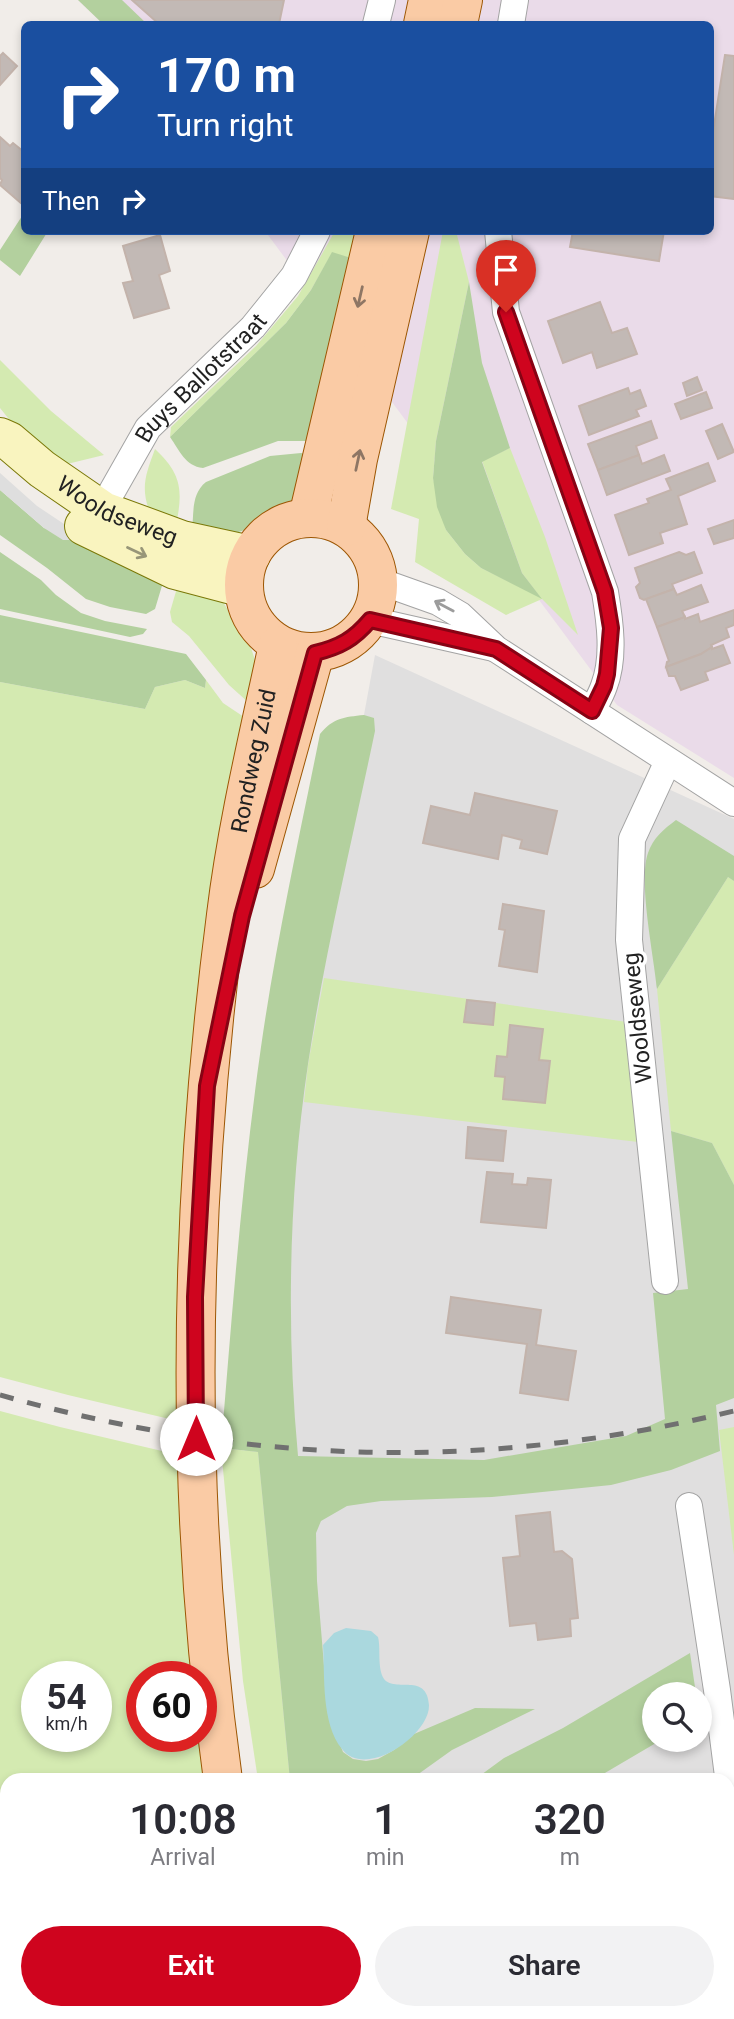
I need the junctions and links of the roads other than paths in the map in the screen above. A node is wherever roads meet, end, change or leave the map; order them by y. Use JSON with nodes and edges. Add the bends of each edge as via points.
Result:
{"nodes":[{"id":1,"x":382,"y":0,"type":"edge"},
{"id":2,"x":428,"y":0,"type":"edge"},
{"id":3,"x":463,"y":0,"type":"edge"},
{"id":4,"x":514,"y":0,"type":"edge"},
{"id":5,"x":377,"y":21,"type":"edge"},
{"id":6,"x":424,"y":21,"type":"edge"},
{"id":7,"x":459,"y":21,"type":"edge"},
{"id":8,"x":511,"y":21,"type":"edge"},
{"id":9,"x":315,"y":235,"type":"edge"},
{"id":10,"x":374,"y":235,"type":"edge"},
{"id":11,"x":409,"y":235,"type":"edge"},
{"id":12,"x":498,"y":235,"type":"edge"},
{"id":13,"x":0,"y":437,"type":"edge"},
{"id":14,"x":0,"y":460,"type":"edge"},
{"id":15,"x":309,"y":517,"type":"junction"},
{"id":16,"x":96,"y":521,"type":"junction"},
{"id":17,"x":346,"y":527,"type":"junction"},
{"id":18,"x":247,"y":571,"type":"junction"},
{"id":19,"x":379,"y":581,"type":"junction"},
{"id":20,"x":370,"y":620,"type":"junction"},
{"id":21,"x":278,"y":645,"type":"junction"},
{"id":22,"x":496,"y":649,"type":"junction"},
{"id":23,"x":315,"y":653,"type":"junction"},
{"id":24,"x":592,"y":711,"type":"junction"},
{"id":25,"x":668,"y":761,"type":"junction"},
{"id":26,"x":734,"y":803,"type":"edge"},
{"id":27,"x":207,"y":1086,"type":"junction"},
{"id":28,"x":666,"y":1281,"type":"dead end"},
{"id":29,"x":689,"y":1506,"type":"dead end"},
{"id":30,"x":222,"y":1773,"type":"edge"},
{"id":31,"x":728,"y":1773,"type":"edge"}],
"edges":[{"from":1,"to":5,"type":"street"},
{"from":2,"to":6,"type":"main road"},
{"from":3,"to":7,"type":"main road"},
{"from":4,"to":8,"type":"street"},
{"from":9,"to":16,"type":"street","name":"Buys Ballotstraat","via":[[293,275],[253,327],[148,428]]},
{"from":10,"to":15,"type":"main road","one_way":true},
{"from":17,"to":11,"type":"main road","one_way":true},
{"from":12,"to":24,"type":"street","via":[[506,312],[605,592],[611,628],[607,674]]},
{"from":13,"to":16,"type":"main road","name":"Wooldseweg","via":[[42,469]]},
{"from":14,"to":16,"type":"main road","name":"Wooldseweg","via":[[25,484]]},
{"from":15,"to":17,"type":"main road"},
{"from":15,"to":18,"type":"main road","via":[[274,528],[261,540]]},
{"from":16,"to":18,"type":"main road","name":"Wooldseweg","via":[[182,540]]},
{"from":17,"to":19,"type":"main road","via":[[363,541]]},
{"from":18,"to":21,"type":"main road","via":[[248,611],[260,630]]},
{"from":19,"to":20,"type":"main road"},
{"from":22,"to":19,"type":"street","one_way":true,"via":[[460,615],[438,602]]},
{"from":20,"to":22,"type":"street"},
{"from":20,"to":23,"type":"main road","via":[[336,648]]},
{"from":21,"to":23,"type":"main road"},
{"from":21,"to":27,"type":"main road","name":"Rondweg Zuid","via":[[228,900]]},
{"from":22,"to":24,"type":"street"},
{"from":23,"to":27,"type":"main road","name":"Rondweg Zuid","via":[[242,916]]},
{"from":24,"to":25,"type":"street"},
{"from":25,"to":26,"type":"street"},
{"from":25,"to":28,"type":"street","name":"Wooldseweg","via":[[632,839],[629,940]]},
{"from":27,"to":30,"type":"main road","name":"Rondweg Zuid","via":[[195,1297],[196,1439],[203,1602]]},
{"from":29,"to":31,"type":"street"}]}
